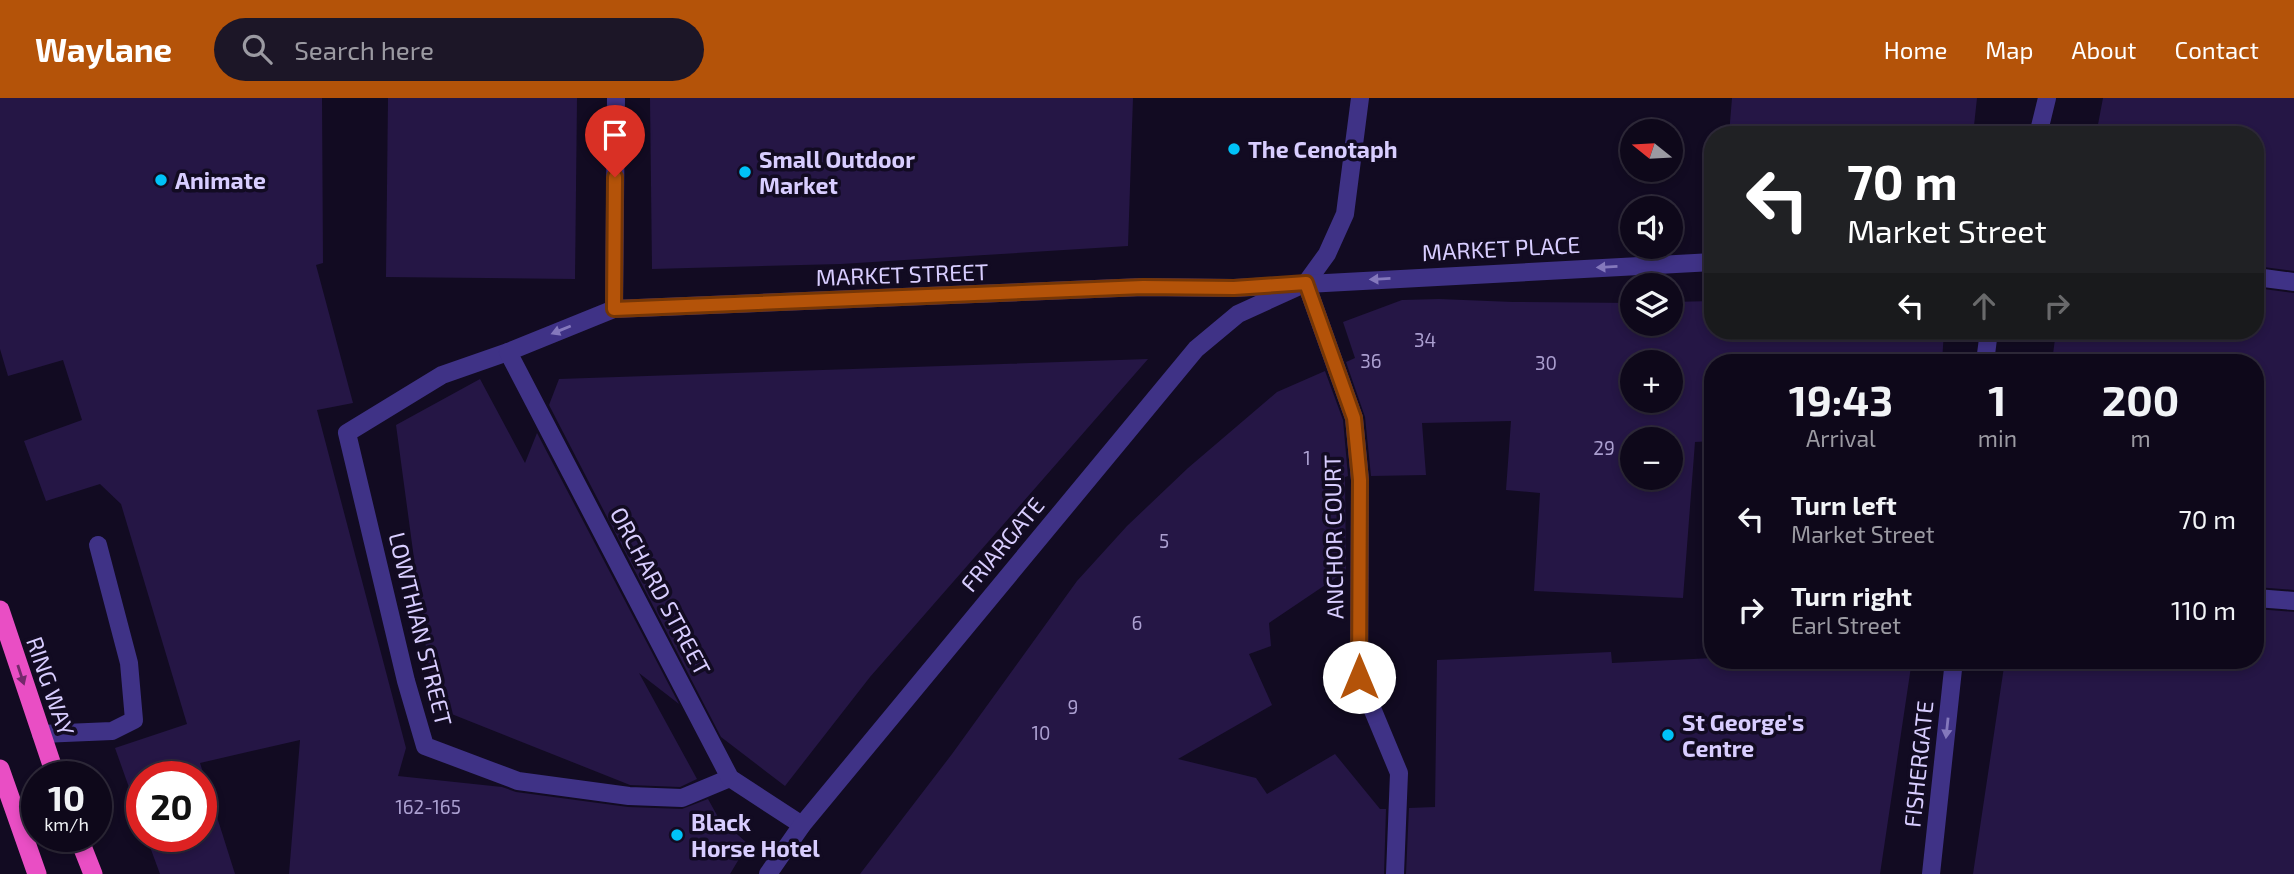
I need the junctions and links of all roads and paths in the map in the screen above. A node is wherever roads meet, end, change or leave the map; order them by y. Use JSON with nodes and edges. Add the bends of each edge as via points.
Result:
{"nodes":[{"id":1,"x":616,"y":98,"type":"edge"},
{"id":2,"x":1360,"y":98,"type":"edge"},
{"id":3,"x":2047,"y":98,"type":"edge"},
{"id":4,"x":2040,"y":126,"type":"edge"},
{"id":5,"x":1704,"y":262,"type":"edge"},
{"id":6,"x":2264,"y":278,"type":"edge"},
{"id":7,"x":2294,"y":282,"type":"edge"},
{"id":8,"x":1306,"y":283,"type":"junction"},
{"id":9,"x":614,"y":309,"type":"junction"},
{"id":10,"x":508,"y":352,"type":"junction"},
{"id":11,"x":98,"y":545,"type":"dead end"},
{"id":12,"x":2264,"y":599,"type":"edge"},
{"id":13,"x":2294,"y":601,"type":"edge"},
{"id":14,"x":0,"y":610,"type":"edge"},
{"id":15,"x":1953,"y":669,"type":"edge"},
{"id":16,"x":41,"y":734,"type":"junction"},
{"id":17,"x":50,"y":761,"type":"edge"},
{"id":18,"x":0,"y":769,"type":"edge"},
{"id":19,"x":730,"y":778,"type":"junction"},
{"id":20,"x":802,"y":825,"type":"junction"},
{"id":21,"x":84,"y":852,"type":"edge"},
{"id":22,"x":37,"y":874,"type":"edge"},
{"id":23,"x":93,"y":874,"type":"edge"},
{"id":24,"x":768,"y":874,"type":"edge"},
{"id":25,"x":1395,"y":874,"type":"edge"},
{"id":26,"x":1931,"y":874,"type":"edge"}],
"edges":[{"from":1,"to":9,"type":"street"},
{"from":2,"to":8,"type":"street","via":[[1345,214]]},
{"from":3,"to":4,"type":"street"},
{"from":5,"to":8,"type":"street","name":"MARKET PLACE","one_way":true},
{"from":6,"to":7,"type":"street"},
{"from":8,"to":9,"type":"street","name":"MARKET STREET"},
{"from":8,"to":20,"type":"street","name":"FRIARGATE","via":[[1238,314],[1196,349]]},
{"from":8,"to":25,"type":"street","name":"ANCHOR COURT","via":[[1354,418],[1360,480],[1359,677],[1399,773]]},
{"from":9,"to":10,"type":"street","name":"MARKET STREET","one_way":true},
{"from":10,"to":19,"type":"street","name":"ORCHARD STREET"},
{"from":10,"to":19,"type":"street","name":"LOWTHIAN STREET","via":[[442,375],[347,433],[425,746],[518,781],[629,796],[682,799]]},
{"from":11,"to":16,"type":"street","via":[[129,663],[134,720],[112,731]]},
{"from":12,"to":13,"type":"street"},
{"from":14,"to":16,"type":"highway","name":"RING WAY","one_way":true},
{"from":15,"to":26,"type":"street","name":"FISHERGATE","one_way":true},
{"from":16,"to":17,"type":"highway","name":"RING WAY"},
{"from":18,"to":22,"type":"highway"},
{"from":19,"to":20,"type":"street","name":"ORCHARD STREET"},
{"from":20,"to":24,"type":"street","name":"FRIARGATE"},
{"from":21,"to":23,"type":"highway"}]}
